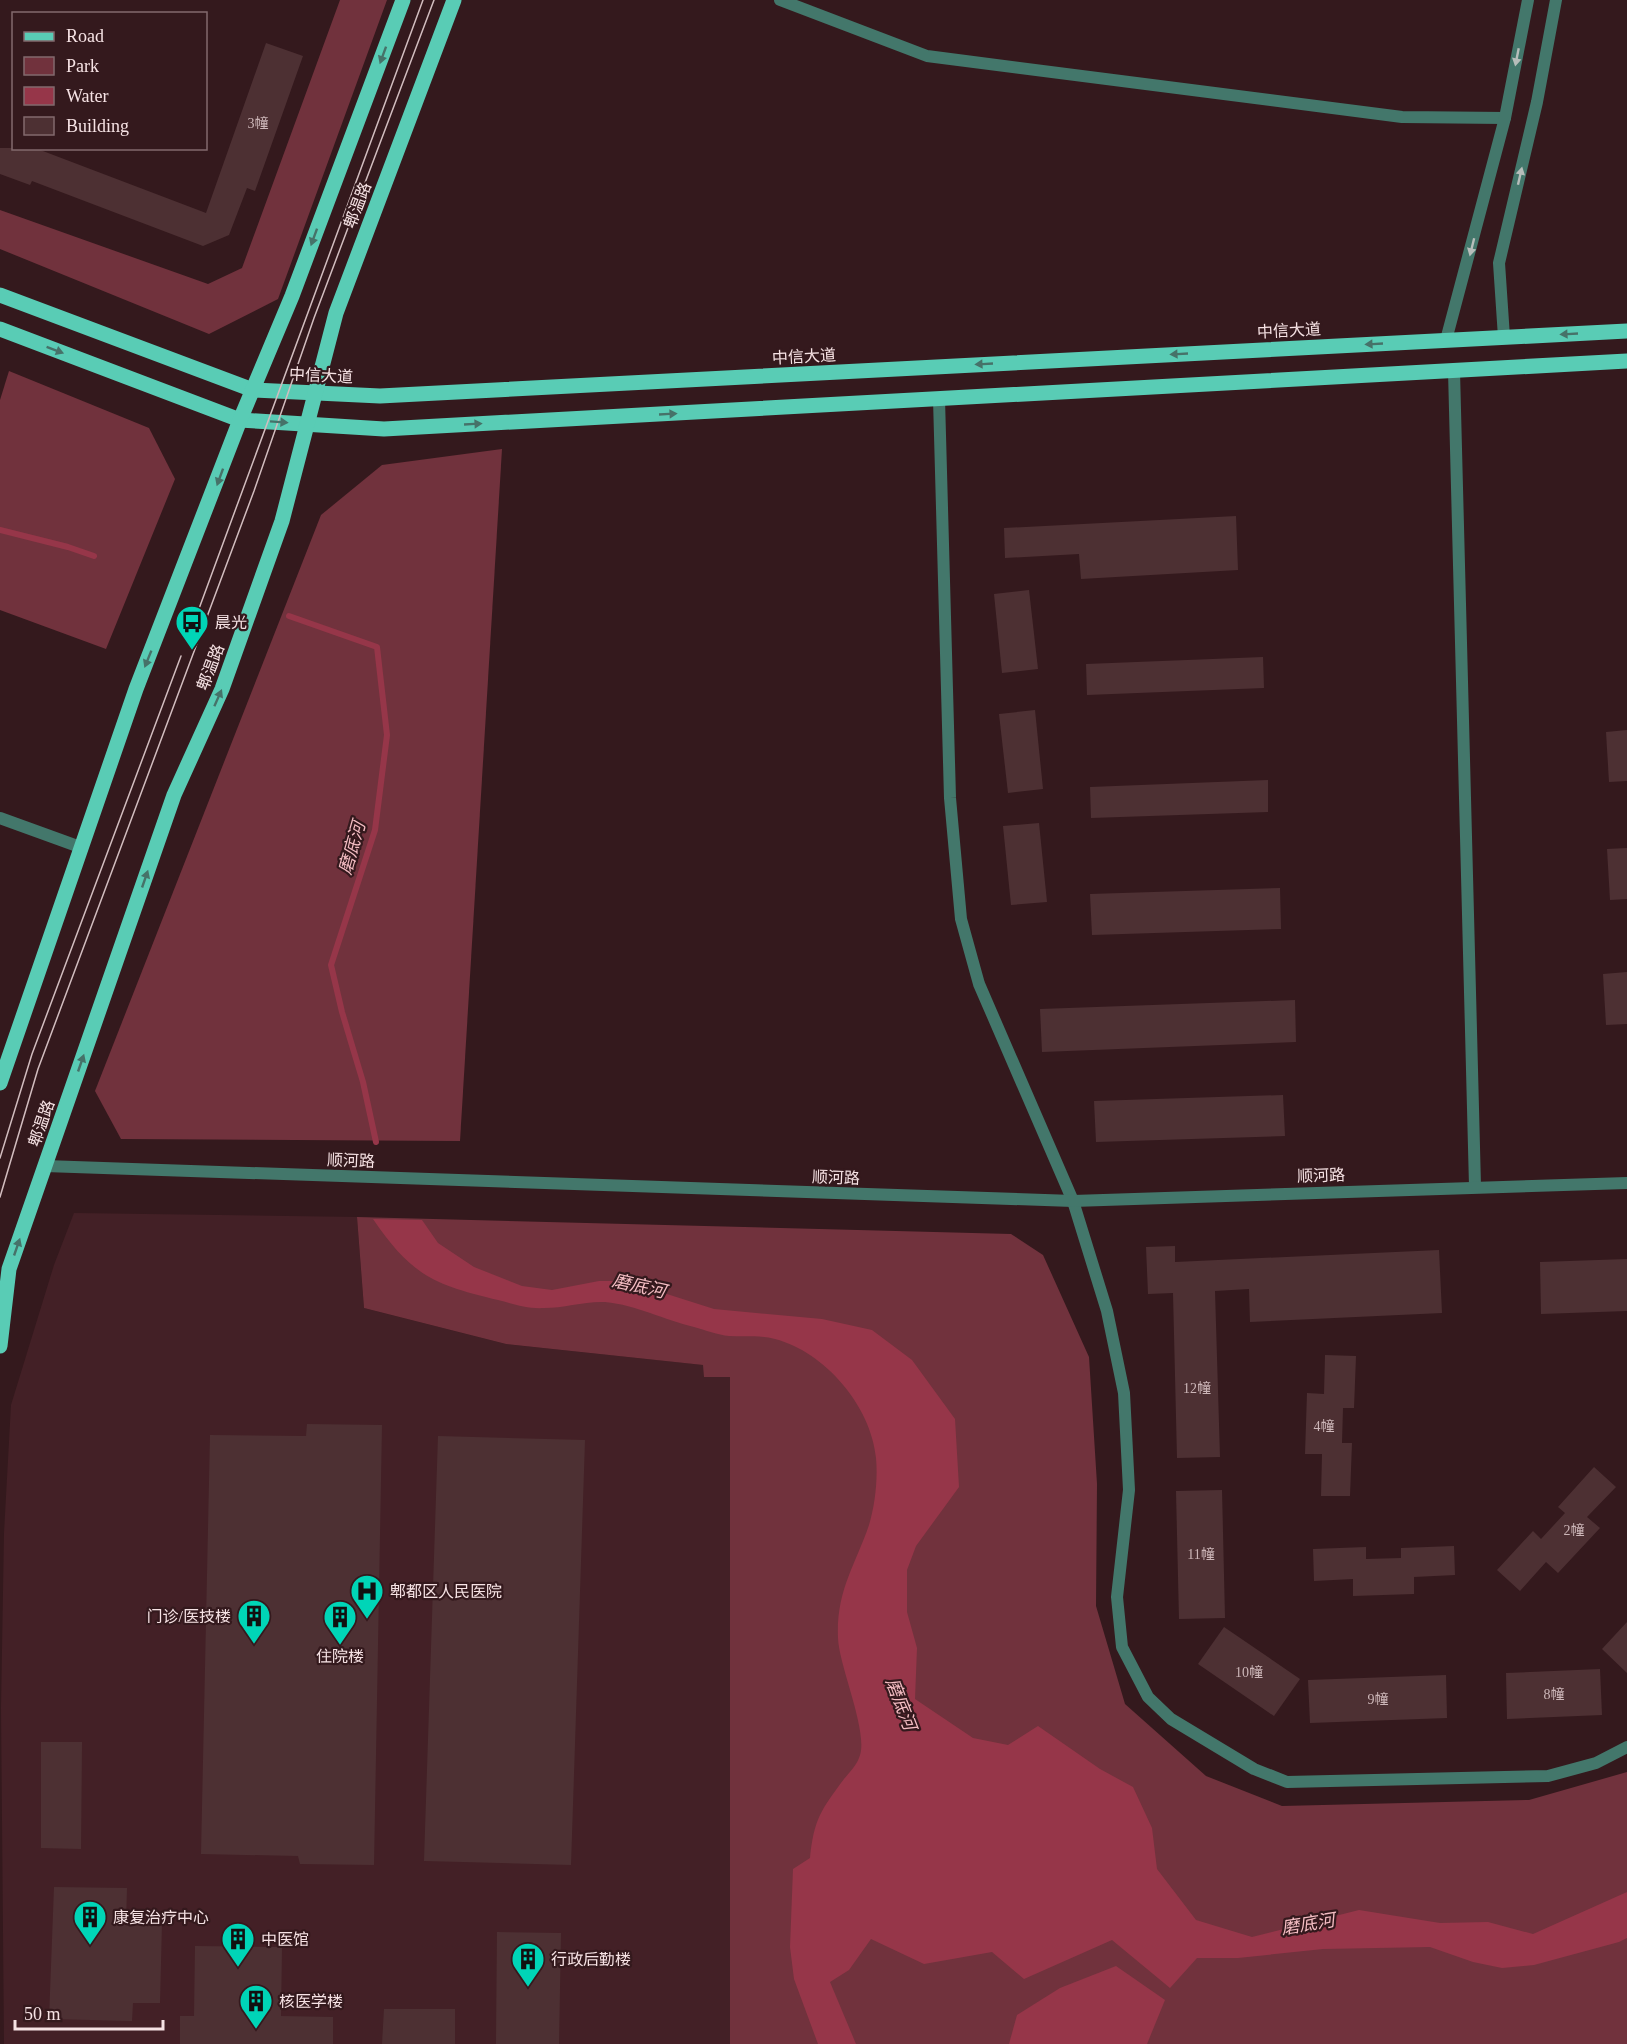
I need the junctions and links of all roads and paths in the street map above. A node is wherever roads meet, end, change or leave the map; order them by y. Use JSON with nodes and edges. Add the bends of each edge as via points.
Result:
{"nodes":[{"id":1,"x":403,"y":0,"type":"edge"},
{"id":2,"x":454,"y":0,"type":"edge"},
{"id":3,"x":780,"y":0,"type":"edge"},
{"id":4,"x":1528,"y":0,"type":"edge"},
{"id":5,"x":1556,"y":0,"type":"edge"},
{"id":6,"x":1505,"y":118,"type":"junction"},
{"id":7,"x":0,"y":295,"type":"edge"},
{"id":8,"x":0,"y":329,"type":"edge"},
{"id":9,"x":1627,"y":331,"type":"edge"},
{"id":10,"x":1504,"y":337,"type":"junction"},
{"id":11,"x":1446,"y":340,"type":"junction"},
{"id":12,"x":1627,"y":361,"type":"edge"},
{"id":13,"x":1454,"y":371,"type":"junction"},
{"id":14,"x":253,"y":390,"type":"junction"},
{"id":15,"x":314,"y":393,"type":"junction"},
{"id":16,"x":939,"y":399,"type":"junction"},
{"id":17,"x":240,"y":420,"type":"junction"},
{"id":18,"x":306,"y":424,"type":"junction"},
{"id":19,"x":0,"y":818,"type":"edge"},
{"id":20,"x":80,"y":847,"type":"junction"},
{"id":21,"x":0,"y":1083,"type":"edge"},
{"id":22,"x":45,"y":1166,"type":"junction"},
{"id":23,"x":1627,"y":1183,"type":"edge"},
{"id":24,"x":1475,"y":1186,"type":"junction"},
{"id":25,"x":1073,"y":1201,"type":"junction"},
{"id":26,"x":0,"y":1346,"type":"edge"},
{"id":27,"x":1627,"y":1747,"type":"edge"}],
"edges":[{"from":1,"to":14,"type":"main road","name":"郫温路","one_way":true},
{"from":2,"to":15,"type":"main road","name":"郫温路","via":[[336,313]]},
{"from":3,"to":6,"type":"street","via":[[927,56],[1402,117]]},
{"from":4,"to":6,"type":"street","one_way":true},
{"from":10,"to":5,"type":"street","one_way":true,"via":[[1499,263],[1537,102]]},
{"from":6,"to":11,"type":"street","one_way":true},
{"from":7,"to":14,"type":"main road","name":"中信大道"},
{"from":8,"to":17,"type":"main road","one_way":true},
{"from":9,"to":10,"type":"main road","name":"中信大道","one_way":true},
{"from":10,"to":11,"type":"main road","name":"中信大道"},
{"from":11,"to":15,"type":"main road","name":"中信大道","one_way":true,"via":[[380,396]]},
{"from":12,"to":13,"type":"main road"},
{"from":13,"to":16,"type":"main road"},
{"from":13,"to":24,"type":"street"},
{"from":14,"to":15,"type":"main road","name":"中信大道"},
{"from":14,"to":17,"type":"main road","name":"郫温路"},
{"from":15,"to":18,"type":"main road","name":"郫温路"},
{"from":18,"to":16,"type":"main road","one_way":true,"via":[[384,429]]},
{"from":16,"to":25,"type":"street","via":[[951,798],[961,919],[979,984]]},
{"from":17,"to":18,"type":"main road","one_way":true},
{"from":17,"to":20,"type":"main road","name":"郫温路","one_way":true,"via":[[136,688]]},
{"from":22,"to":18,"type":"main road","name":"郫温路","one_way":true,"via":[[174,795],[222,689],[278,532]]},
{"from":19,"to":20,"type":"street"},
{"from":20,"to":21,"type":"main road","name":"郫温路"},
{"from":22,"to":25,"type":"street","name":"顺河路"},
{"from":26,"to":22,"type":"main road","name":"郫温路","one_way":true,"via":[[9,1269]]},
{"from":23,"to":24,"type":"street","name":"顺河路"},
{"from":24,"to":25,"type":"street","name":"顺河路"},
{"from":25,"to":27,"type":"street","via":[[1107,1311],[1124,1393],[1129,1490],[1117,1597],[1122,1647],[1148,1697],[1171,1719],[1254,1769],[1287,1782],[1548,1776],[1596,1763]]}]}
